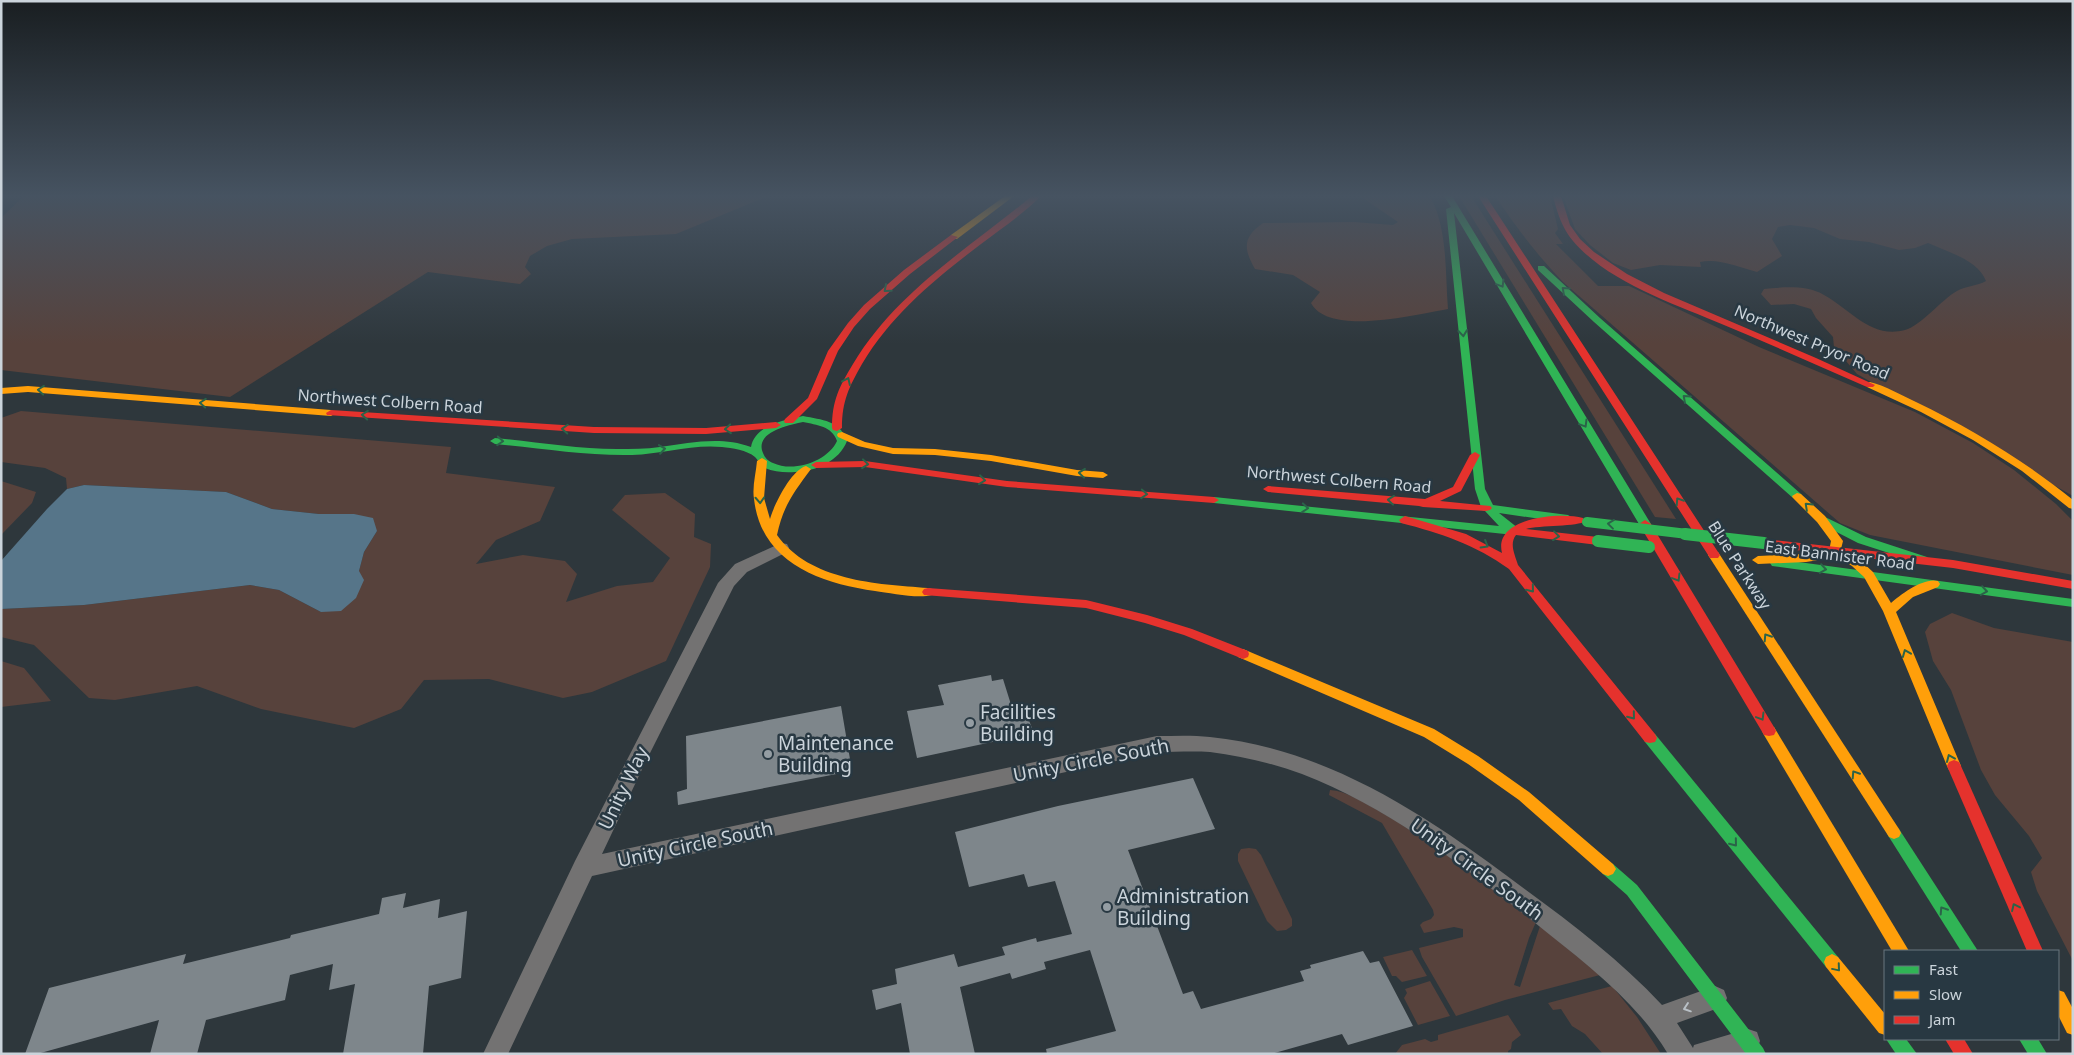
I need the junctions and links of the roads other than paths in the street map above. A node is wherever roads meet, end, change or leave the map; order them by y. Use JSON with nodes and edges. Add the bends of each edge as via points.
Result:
{"nodes":[{"id":1,"x":943,"y":245,"type":"edge"},
{"id":2,"x":975,"y":245,"type":"edge"},
{"id":3,"x":1453,"y":245,"type":"edge"},
{"id":4,"x":1477,"y":245,"type":"edge"},
{"id":5,"x":1514,"y":245,"type":"edge"},
{"id":6,"x":1521,"y":245,"type":"edge"},
{"id":7,"x":1581,"y":245,"type":"edge"},
{"id":8,"x":1,"y":391,"type":"edge"},
{"id":9,"x":1,"y":399,"type":"edge"},
{"id":10,"x":18,"y":402,"type":"dead end"},
{"id":11,"x":789,"y":421,"type":"junction"},
{"id":12,"x":776,"y":425,"type":"junction"},
{"id":13,"x":840,"y":432,"type":"junction"},
{"id":14,"x":482,"y":440,"type":"dead end"},
{"id":15,"x":1476,"y":455,"type":"junction"},
{"id":16,"x":759,"y":458,"type":"junction"},
{"id":17,"x":811,"y":467,"type":"junction"},
{"id":18,"x":1112,"y":476,"type":"dead end"},
{"id":19,"x":1257,"y":488,"type":"dead end"},
{"id":20,"x":1424,"y":504,"type":"junction"},
{"id":21,"x":2073,"y":506,"type":"edge"},
{"id":22,"x":1486,"y":508,"type":"junction"},
{"id":23,"x":1821,"y":518,"type":"junction"},
{"id":24,"x":1405,"y":520,"type":"junction"},
{"id":25,"x":1583,"y":521,"type":"junction"},
{"id":26,"x":1514,"y":531,"type":"junction"},
{"id":27,"x":776,"y":542,"type":"junction"},
{"id":28,"x":1673,"y":550,"type":"dead end"},
{"id":29,"x":1835,"y":550,"type":"junction"},
{"id":30,"x":1701,"y":554,"type":"dead end"},
{"id":31,"x":1729,"y":557,"type":"dead end"},
{"id":32,"x":1923,"y":560,"type":"junction"},
{"id":33,"x":1513,"y":566,"type":"junction"},
{"id":34,"x":1869,"y":575,"type":"junction"},
{"id":35,"x":1934,"y":584,"type":"junction"},
{"id":36,"x":2073,"y":585,"type":"edge"},
{"id":37,"x":2073,"y":603,"type":"edge"},
{"id":38,"x":1889,"y":611,"type":"junction"},
{"id":39,"x":584,"y":868,"type":"junction"},
{"id":40,"x":1900,"y":950,"type":"edge"},
{"id":41,"x":1969,"y":950,"type":"edge"},
{"id":42,"x":2035,"y":950,"type":"edge"},
{"id":43,"x":1715,"y":998,"type":"junction"},
{"id":44,"x":2059,"y":1000,"type":"edge"},
{"id":45,"x":1658,"y":1018,"type":"junction"},
{"id":46,"x":1884,"y":1026,"type":"edge"},
{"id":47,"x":2073,"y":1027,"type":"edge"},
{"id":48,"x":1896,"y":1040,"type":"edge"},
{"id":49,"x":1955,"y":1040,"type":"edge"},
{"id":50,"x":2029,"y":1040,"type":"edge"},
{"id":51,"x":1752,"y":1048,"type":"edge"},
{"id":52,"x":494,"y":1054,"type":"edge"},
{"id":53,"x":1683,"y":1054,"type":"edge"},
{"id":54,"x":1703,"y":1054,"type":"edge"},
{"id":55,"x":1908,"y":1054,"type":"edge"},
{"id":56,"x":1964,"y":1054,"type":"edge"},
{"id":57,"x":2038,"y":1054,"type":"edge"}],
"edges":[{"from":1,"to":11,"type":"main road","one_way":true,"via":[[907,272],[851,325],[832,351],[812,399]]},
{"from":13,"to":2,"type":"main road","one_way":true,"via":[[838,404],[863,351],[888,319],[923,284]]},
{"from":3,"to":15,"type":"main road","one_way":true},
{"from":4,"to":40,"type":"main road","one_way":true},
{"from":41,"to":5,"type":"main road","name":"Blue Parkway","one_way":true},
{"from":23,"to":6,"type":"main road","one_way":true,"via":[[1547,275]]},
{"from":7,"to":21,"type":"main road","name":"Northwest Pryor Road","via":[[1634,281],[1944,418],[2013,459]]},
{"from":12,"to":8,"type":"main road","name":"Northwest Colbern Road","one_way":true,"via":[[706,431],[594,430],[28,389]]},
{"from":9,"to":10,"type":"main road"},
{"from":11,"to":12,"type":"main road"},
{"from":11,"to":13,"type":"main road","via":[[816,420]]},
{"from":12,"to":16,"type":"main road","via":[[758,438]]},
{"from":13,"to":17,"type":"main road","via":[[842,444],[838,452]]},
{"from":18,"to":13,"type":"main road","one_way":true,"via":[[991,458],[885,450],[862,444]]},
{"from":14,"to":16,"type":"main road","name":"Northwest Colbern Road","one_way":true,"via":[[617,452],[729,443],[748,447]]},
{"from":15,"to":20,"type":"main road","via":[[1457,489]]},
{"from":15,"to":22,"type":"main road"},
{"from":16,"to":17,"type":"main road","name":"Northwest Colbern Road","via":[[786,469]]},
{"from":16,"to":27,"type":"main road","one_way":true,"via":[[761,518]]},
{"from":17,"to":24,"type":"main road","name":"Northwest Colbern Road","one_way":true,"via":[[865,464],[1007,484],[1191,498]]},
{"from":17,"to":27,"type":"main road","via":[[785,493],[774,514]]},
{"from":20,"to":19,"type":"main road","name":"Northwest Colbern Road","one_way":true},
{"from":20,"to":22,"type":"main road","name":"Northwest Colbern Road"},
{"from":22,"to":25,"type":"main road","name":"Northwest Colbern Road"},
{"from":22,"to":26,"type":"main road","via":[[1499,522]]},
{"from":23,"to":29,"type":"main road","via":[[1837,541]]},
{"from":23,"to":32,"type":"main road","via":[[1862,540]]},
{"from":24,"to":26,"type":"main road","name":"Northwest Colbern Road"},
{"from":24,"to":33,"type":"main road","one_way":true,"via":[[1467,536]]},
{"from":25,"to":26,"type":"main road","via":[[1526,523]]},
{"from":29,"to":25,"type":"main road","name":"Northwest Colbern Road","one_way":true,"bridge":true},
{"from":26,"to":28,"type":"main road","one_way":true,"bridge":true},
{"from":26,"to":33,"type":"main road","via":[[1505,542]]},
{"from":27,"to":39,"type":"street","name":"Unity Way","via":[[726,583]]},
{"from":27,"to":43,"type":"main road","via":[[785,554],[812,571],[852,583],[908,591],[1086,604],[1188,632],[1429,733],[1524,796],[1632,890]]},
{"from":29,"to":32,"type":"main road","name":"East Bannister Road"},
{"from":29,"to":34,"type":"main road","via":[[1856,562]]},
{"from":29,"to":34,"type":"main road","name":"East Bannister Road","one_way":true,"via":[[1834,554],[1809,559],[1753,560]]},
{"from":30,"to":31,"type":"main road"},
{"from":32,"to":36,"type":"main road","name":"East Bannister Road"},
{"from":33,"to":46,"type":"main road","one_way":true},
{"from":34,"to":35,"type":"main road","name":"East Bannister Road"},
{"from":34,"to":38,"type":"main road"},
{"from":35,"to":37,"type":"main road","name":"East Bannister Road","one_way":true},
{"from":35,"to":38,"type":"main road","via":[[1914,589]]},
{"from":42,"to":38,"type":"main road","one_way":true,"via":[[1976,820]]},
{"from":39,"to":45,"type":"street","name":"Unity Circle South","via":[[1157,744],[1210,744],[1254,752],[1316,771],[1376,800],[1436,835],[1598,959]]},
{"from":39,"to":52,"type":"street","name":"Unity Way"},
{"from":43,"to":45,"type":"street","one_way":true},
{"from":43,"to":51,"type":"main road"},
{"from":44,"to":47,"type":"main road"},
{"from":45,"to":53,"type":"street","name":"Unity Circle South"},
{"from":48,"to":55,"type":"main road"},
{"from":49,"to":56,"type":"main road"},
{"from":50,"to":57,"type":"main road"},
{"from":51,"to":54,"type":"street"}]}
